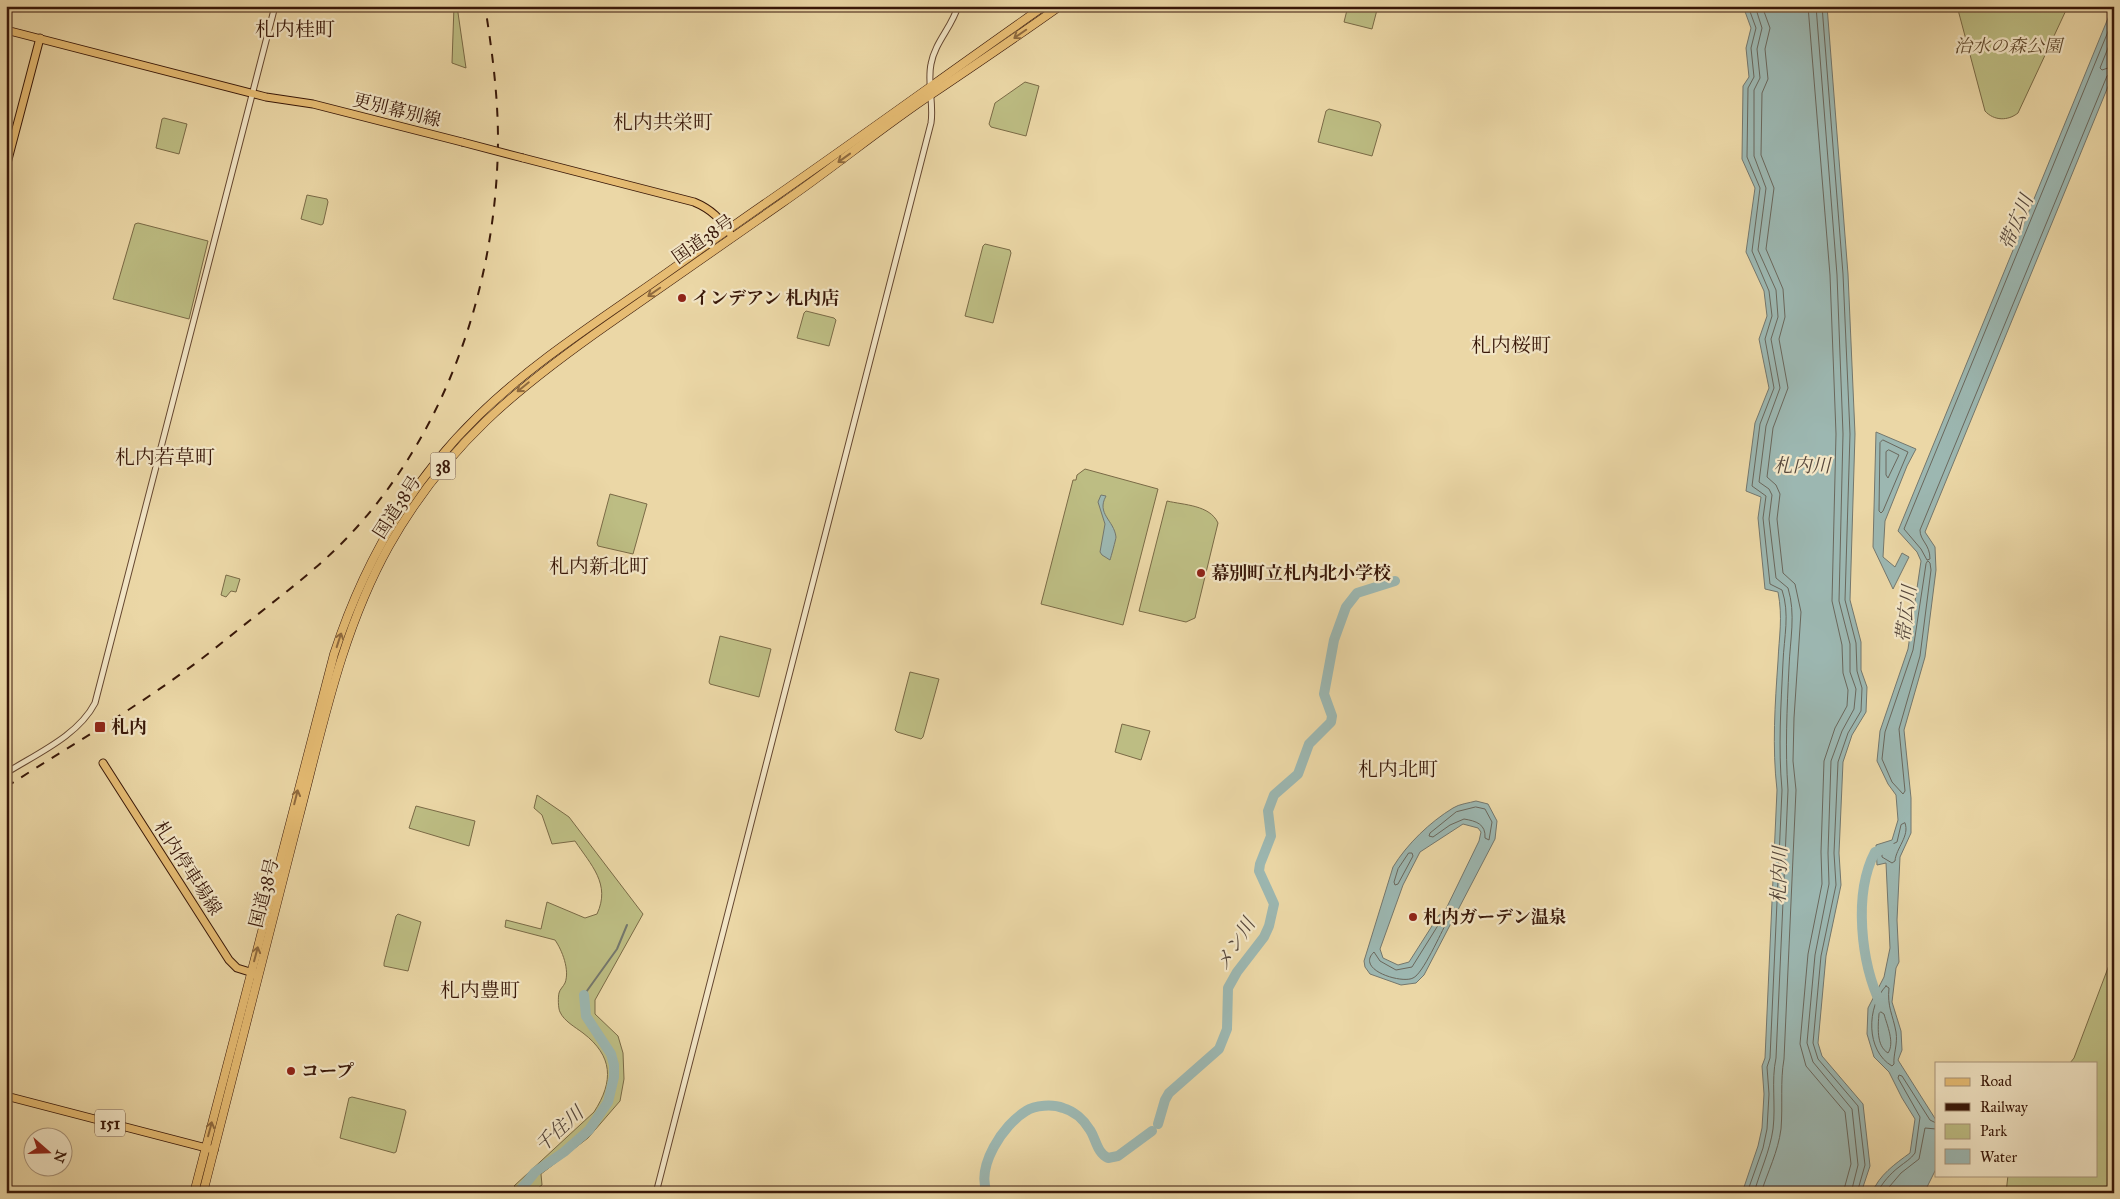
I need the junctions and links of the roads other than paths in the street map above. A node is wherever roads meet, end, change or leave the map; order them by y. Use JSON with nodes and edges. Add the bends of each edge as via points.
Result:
{"nodes":[{"id":1,"x":275,"y":6,"type":"edge"},
{"id":2,"x":958,"y":6,"type":"edge"},
{"id":3,"x":1044,"y":6,"type":"edge"},
{"id":4,"x":1060,"y":6,"type":"edge"},
{"id":5,"x":6,"y":30,"type":"edge"},
{"id":6,"x":40,"y":38,"type":"junction"},
{"id":7,"x":931,"y":85,"type":"junction"},
{"id":8,"x":253,"y":94,"type":"junction"},
{"id":9,"x":931,"y":94,"type":"junction"},
{"id":10,"x":6,"y":167,"type":"edge"},
{"id":11,"x":730,"y":233,"type":"junction"},
{"id":12,"x":103,"y":763,"type":"dead end"},
{"id":13,"x":6,"y":773,"type":"edge"},
{"id":14,"x":255,"y":973,"type":"junction"},
{"id":15,"x":6,"y":1096,"type":"edge"},
{"id":16,"x":206,"y":1148,"type":"junction"},
{"id":17,"x":214,"y":1150,"type":"junction"},
{"id":18,"x":194,"y":1193,"type":"edge"},
{"id":19,"x":203,"y":1193,"type":"edge"},
{"id":20,"x":656,"y":1193,"type":"edge"}],
"edges":[{"from":1,"to":8,"type":"street"},
{"from":2,"to":7,"type":"street","via":[[933,57]]},
{"from":3,"to":7,"type":"highway","name":"国道38号","number":"38"},
{"from":4,"to":9,"type":"highway","name":"国道38号","number":"38","one_way":true},
{"from":5,"to":6,"type":"main road","name":"更別幕別線"},
{"from":6,"to":8,"type":"main road","name":"更別幕別線"},
{"from":6,"to":10,"type":"main road"},
{"from":7,"to":9,"type":"street"},
{"from":7,"to":11,"type":"highway","name":"国道38号","number":"38"},
{"from":8,"to":11,"type":"main road","name":"更別幕別線","bridge":true,"via":[[313,104],[694,202],[711,210]]},
{"from":8,"to":13,"type":"street","via":[[94,703],[77,728]]},
{"from":9,"to":11,"type":"highway","name":"国道38号","number":"38","one_way":true},
{"from":9,"to":20,"type":"street","via":[[931,123]]},
{"from":11,"to":14,"type":"highway","name":"国道38号","number":"38","via":[[522,388],[482,422],[448,459],[415,504],[374,574],[350,630]]},
{"from":12,"to":14,"type":"main road","name":"札内停車場線","via":[[229,960],[238,968]]},
{"from":16,"to":14,"type":"highway","name":"国道38号","number":"38","one_way":true},
{"from":14,"to":17,"type":"highway","name":"国道38号","number":"38"},
{"from":15,"to":16,"type":"main road","number":"151"},
{"from":16,"to":17,"type":"main road","number":"151"},
{"from":16,"to":18,"type":"highway","name":"国道38号","number":"38"},
{"from":17,"to":19,"type":"highway","name":"国道38号","number":"38"}]}
